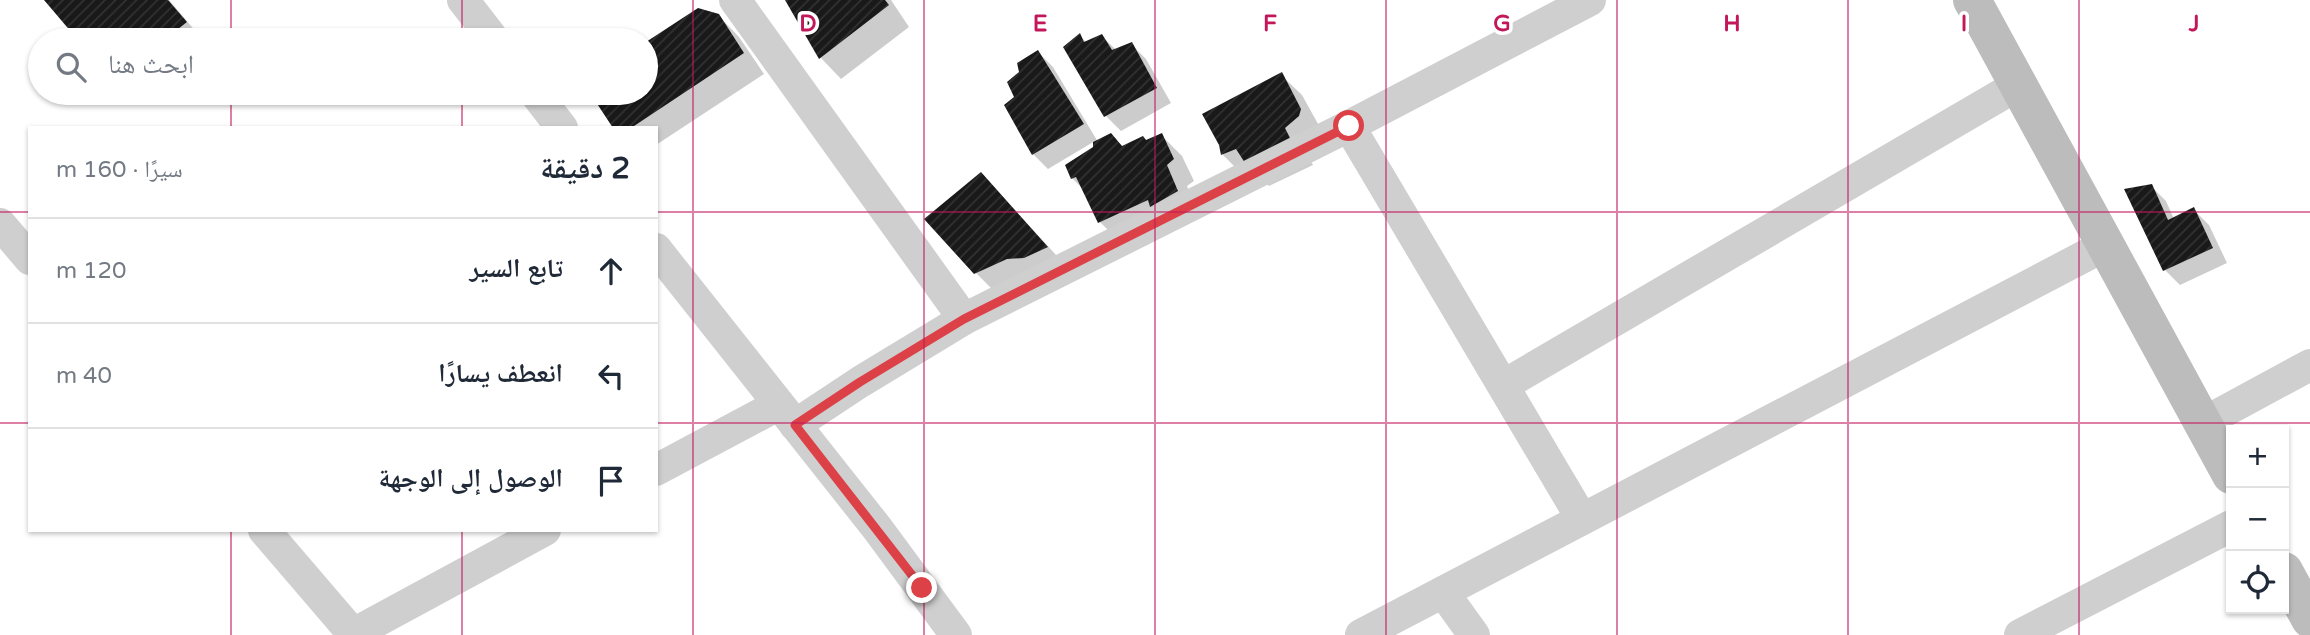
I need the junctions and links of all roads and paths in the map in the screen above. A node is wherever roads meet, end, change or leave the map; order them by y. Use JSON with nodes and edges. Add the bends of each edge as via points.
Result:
{"nodes":[{"id":1,"x":463,"y":0,"type":"edge"},
{"id":2,"x":735,"y":0,"type":"edge"},
{"id":3,"x":1590,"y":0,"type":"edge"},
{"id":4,"x":1972,"y":0,"type":"edge"},
{"id":5,"x":485,"y":28,"type":"edge"},
{"id":6,"x":2018,"y":85,"type":"junction"},
{"id":7,"x":544,"y":105,"type":"edge"},
{"id":8,"x":560,"y":126,"type":"edge"},
{"id":9,"x":1349,"y":126,"type":"junction"},
{"id":10,"x":0,"y":224,"type":"edge"},
{"id":11,"x":2106,"y":245,"type":"junction"},
{"id":12,"x":658,"y":252,"type":"edge"},
{"id":13,"x":28,"y":257,"type":"edge"},
{"id":14,"x":964,"y":319,"type":"junction"},
{"id":15,"x":2310,"y":365,"type":"edge"},
{"id":16,"x":1504,"y":385,"type":"junction"},
{"id":17,"x":786,"y":415,"type":"junction"},
{"id":18,"x":2203,"y":423,"type":"junction"},
{"id":19,"x":2226,"y":466,"type":"edge"},
{"id":20,"x":658,"y":469,"type":"edge"},
{"id":21,"x":1582,"y":519,"type":"junction"},
{"id":22,"x":2226,"y":529,"type":"edge"},
{"id":23,"x":266,"y":532,"type":"edge"},
{"id":24,"x":541,"y":532,"type":"edge"},
{"id":25,"x":2289,"y":580,"type":"edge"},
{"id":26,"x":1443,"y":592,"type":"junction"},
{"id":27,"x":2310,"y":619,"type":"edge"},
{"id":28,"x":353,"y":634,"type":"edge"},
{"id":29,"x":956,"y":635,"type":"edge"},
{"id":30,"x":1361,"y":635,"type":"edge"},
{"id":31,"x":1474,"y":635,"type":"edge"},
{"id":32,"x":2020,"y":635,"type":"edge"}],
"edges":[{"from":1,"to":5,"type":"street"},
{"from":2,"to":14,"type":"street"},
{"from":3,"to":9,"type":"street"},
{"from":4,"to":6,"type":"street"},
{"from":6,"to":11,"type":"street"},
{"from":6,"to":16,"type":"street"},
{"from":7,"to":8,"type":"street"},
{"from":9,"to":14,"type":"street"},
{"from":9,"to":16,"type":"street"},
{"from":10,"to":13,"type":"street"},
{"from":11,"to":18,"type":"street"},
{"from":11,"to":21,"type":"street"},
{"from":12,"to":17,"type":"street"},
{"from":14,"to":17,"type":"street","via":[[860,382]]},
{"from":15,"to":18,"type":"street"},
{"from":16,"to":21,"type":"street"},
{"from":17,"to":20,"type":"street"},
{"from":17,"to":29,"type":"street"},
{"from":18,"to":19,"type":"street"},
{"from":21,"to":26,"type":"street"},
{"from":22,"to":32,"type":"street"},
{"from":23,"to":28,"type":"street"},
{"from":24,"to":28,"type":"street"},
{"from":25,"to":27,"type":"street"},
{"from":26,"to":30,"type":"street"},
{"from":26,"to":31,"type":"street"}]}
